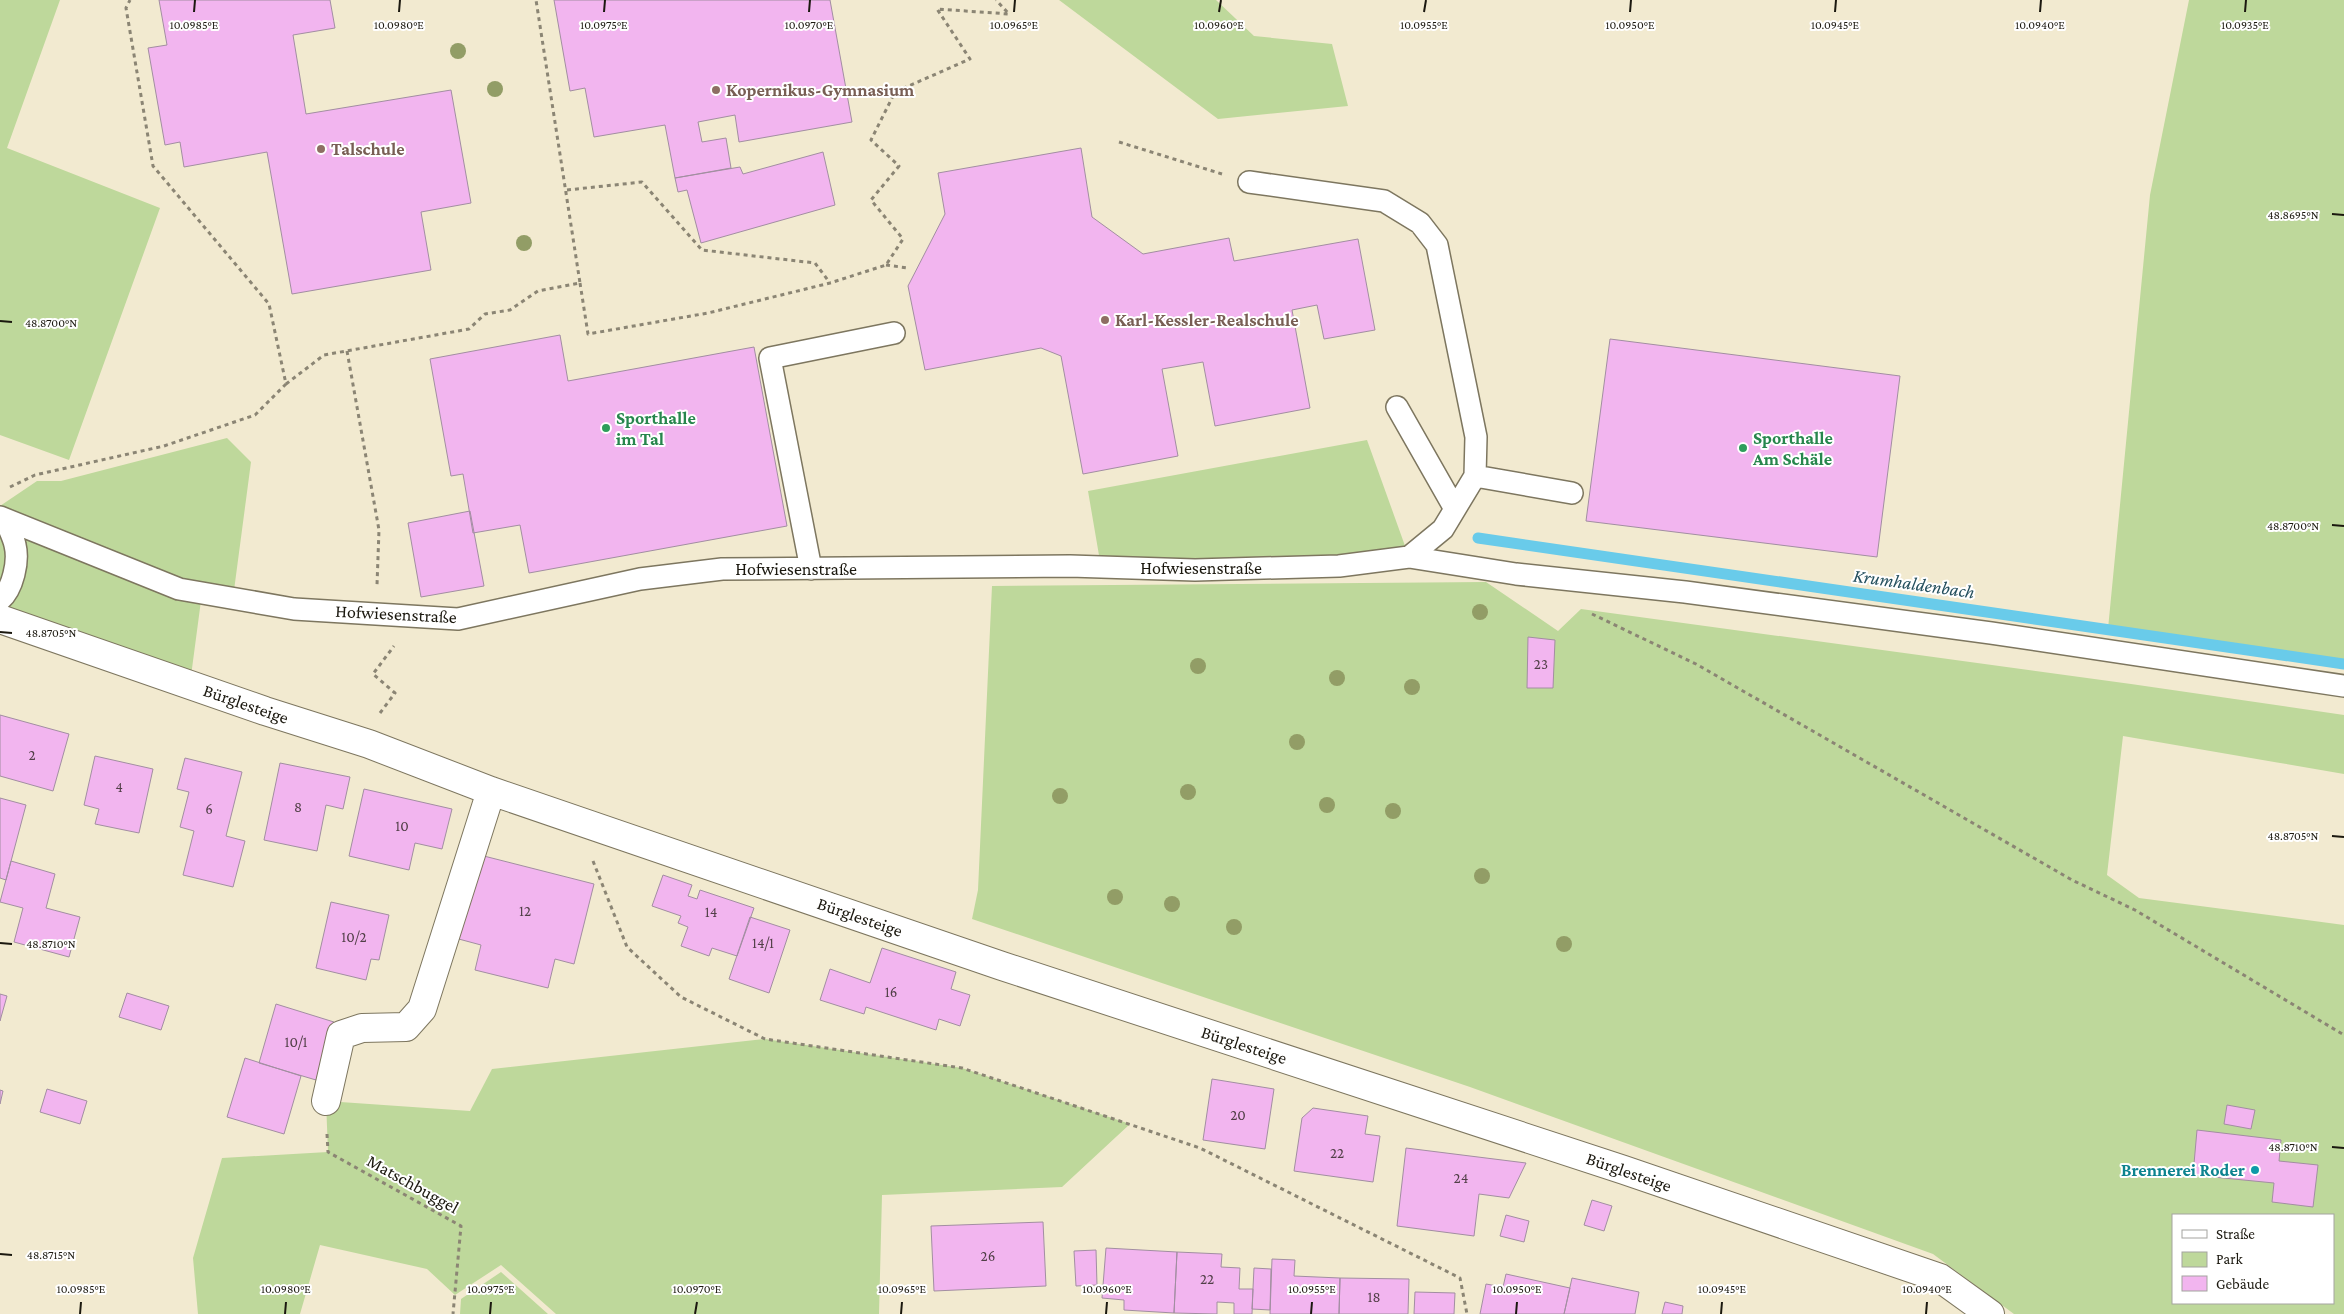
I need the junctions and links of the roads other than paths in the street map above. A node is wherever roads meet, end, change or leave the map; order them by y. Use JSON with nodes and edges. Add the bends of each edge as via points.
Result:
{"nodes":[{"id":1,"x":1249,"y":182,"type":"road end"},
{"id":2,"x":894,"y":333,"type":"dead end"},
{"id":3,"x":1396,"y":407,"type":"dead end"},
{"id":4,"x":1474,"y":476,"type":"junction"},
{"id":5,"x":1572,"y":493,"type":"dead end"},
{"id":6,"x":1455,"y":509,"type":"junction"},
{"id":7,"x":2,"y":518,"type":"edge"},
{"id":8,"x":1409,"y":557,"type":"junction"},
{"id":9,"x":811,"y":569,"type":"junction"},
{"id":10,"x":0,"y":600,"type":"edge"},
{"id":11,"x":0,"y":619,"type":"edge"},
{"id":12,"x":2344,"y":686,"type":"edge"},
{"id":13,"x":491,"y":791,"type":"junction"},
{"id":14,"x":326,"y":1101,"type":"dead end"},
{"id":15,"x":1990,"y":1314,"type":"edge"}],
"edges":[{"from":1,"to":4,"type":"lane","via":[[1384,201],[1420,223],[1437,246],[1476,437]]},
{"from":2,"to":9,"type":"lane","via":[[770,358]]},
{"from":3,"to":6,"type":"lane"},
{"from":4,"to":5,"type":"lane"},
{"from":4,"to":6,"type":"lane"},
{"from":6,"to":8,"type":"lane","via":[[1443,529]]},
{"from":7,"to":9,"type":"lane","name":"Hofwiesenstraße","via":[[179,589],[294,609],[416,618],[458,619],[640,579],[722,569]]},
{"from":7,"to":10,"type":"lane","via":[[15,546],[14,571]]},
{"from":8,"to":9,"type":"lane","name":"Hofwiesenstraße","via":[[1339,566],[1195,570],[1070,566]]},
{"from":8,"to":12,"type":"lane","name":"Hofwiesenstraße","via":[[1516,574],[1685,592],[1991,633]]},
{"from":11,"to":13,"type":"street","name":"Bürglesteige","via":[[369,744]]},
{"from":13,"to":14,"type":"street","via":[[422,1009],[406,1028],[362,1028],[341,1036]]},
{"from":13,"to":15,"type":"street","name":"Bürglesteige","via":[[1002,966],[1624,1170],[1940,1278]]}]}
